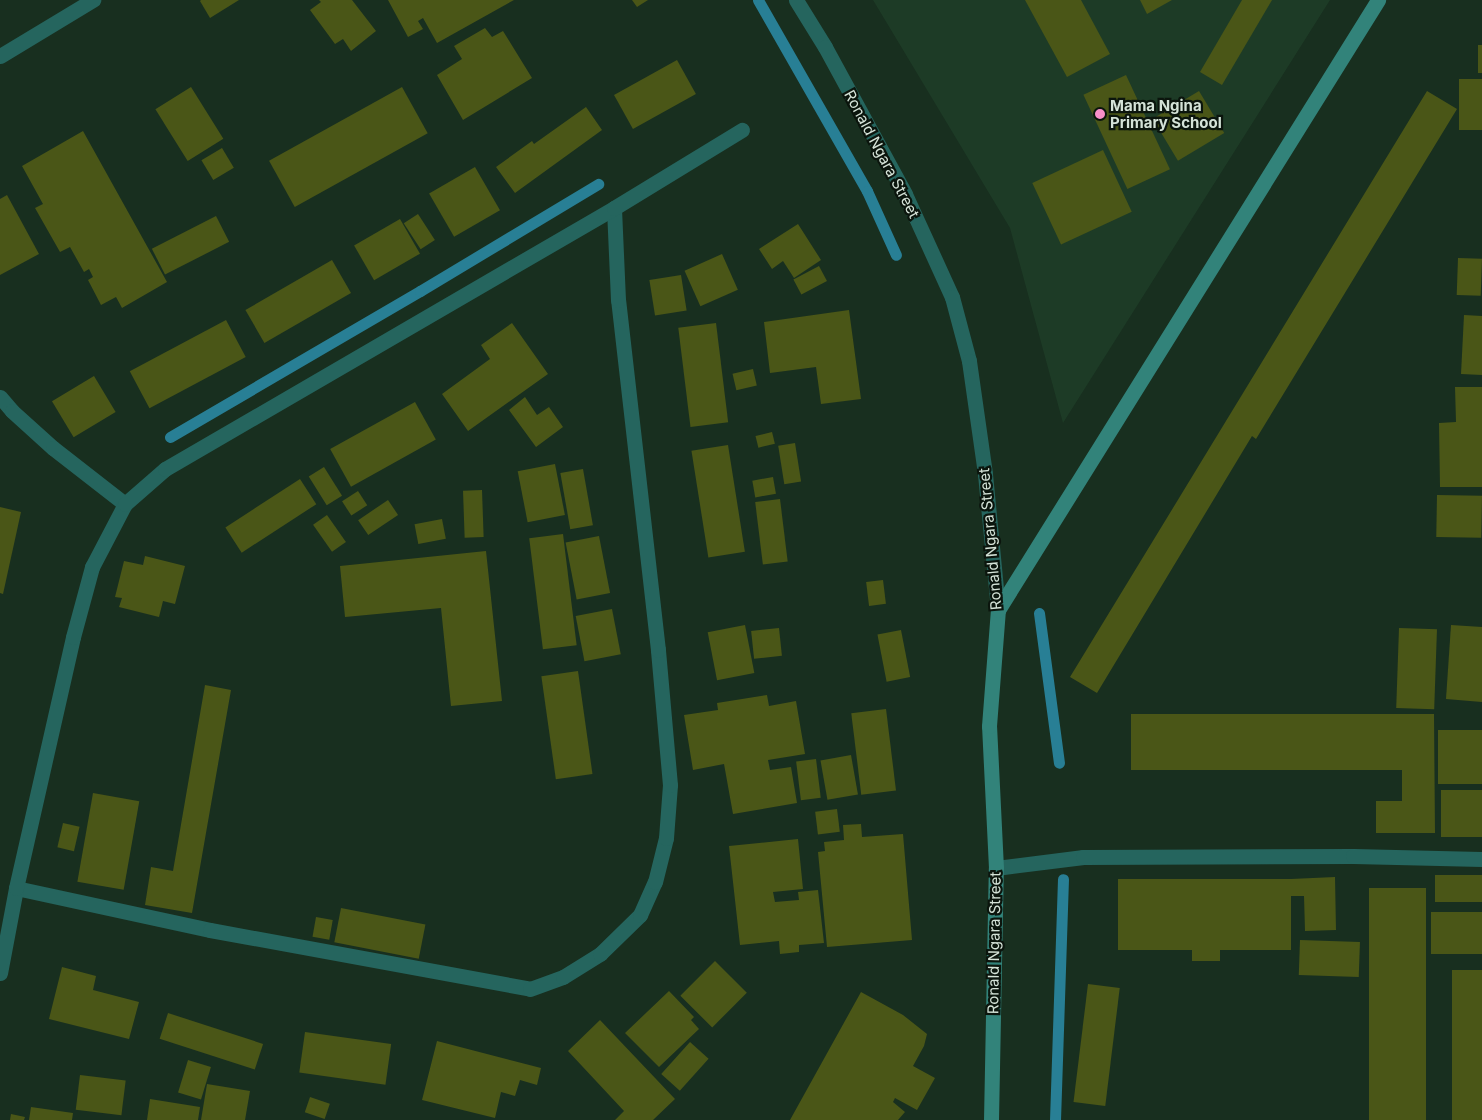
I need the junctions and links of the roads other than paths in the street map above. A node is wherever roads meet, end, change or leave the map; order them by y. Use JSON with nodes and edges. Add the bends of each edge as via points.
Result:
{"nodes":[{"id":1,"x":93,"y":0,"type":"edge"},
{"id":2,"x":796,"y":0,"type":"edge"},
{"id":3,"x":1378,"y":0,"type":"edge"},
{"id":4,"x":0,"y":56,"type":"edge"},
{"id":5,"x":742,"y":130,"type":"dead end"},
{"id":6,"x":614,"y":208,"type":"junction"},
{"id":7,"x":0,"y":397,"type":"edge"},
{"id":8,"x":125,"y":504,"type":"junction"},
{"id":9,"x":998,"y":610,"type":"junction"},
{"id":10,"x":1482,"y":859,"type":"edge"},
{"id":11,"x":996,"y":868,"type":"junction"},
{"id":12,"x":16,"y":888,"type":"junction"},
{"id":13,"x":0,"y":973,"type":"edge"},
{"id":14,"x":991,"y":1120,"type":"edge"}],
"edges":[{"from":1,"to":4,"type":"street"},
{"from":2,"to":9,"type":"street","name":"Ronald Ngara Street","via":[[905,194],[952,297],[969,361],[985,474]]},
{"from":3,"to":9,"type":"street"},
{"from":5,"to":6,"type":"street"},
{"from":6,"to":8,"type":"street","via":[[165,469]]},
{"from":6,"to":12,"type":"street","via":[[618,300],[670,785],[666,838],[655,882],[640,915],[600,954],[563,977],[530,989],[210,930]]},
{"from":7,"to":8,"type":"street","via":[[53,448]]},
{"from":8,"to":12,"type":"street","via":[[92,567]]},
{"from":9,"to":11,"type":"street","name":"Ronald Ngara Street","via":[[989,726]]},
{"from":10,"to":11,"type":"street","via":[[1083,857]]},
{"from":11,"to":14,"type":"street","name":"Ronald Ngara Street"},
{"from":12,"to":13,"type":"street"}]}
